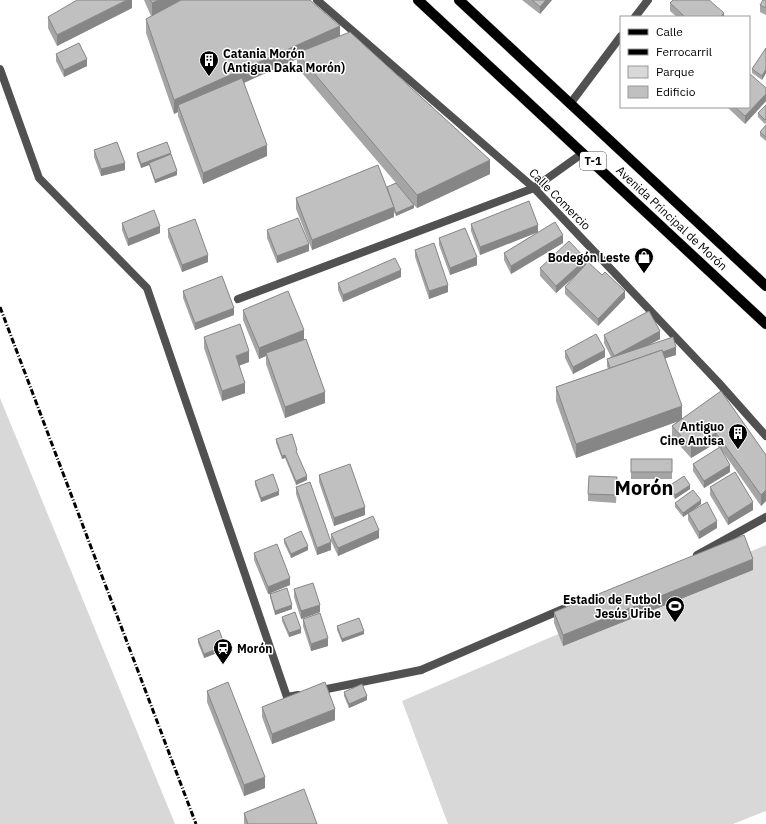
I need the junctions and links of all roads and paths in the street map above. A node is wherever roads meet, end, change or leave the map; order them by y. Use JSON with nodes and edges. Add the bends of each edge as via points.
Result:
{"nodes":[{"id":1,"x":317,"y":0,"type":"edge"},
{"id":2,"x":418,"y":0,"type":"edge"},
{"id":3,"x":459,"y":0,"type":"edge"},
{"id":4,"x":648,"y":0,"type":"edge"},
{"id":5,"x":637,"y":16,"type":"edge"},
{"id":6,"x":620,"y":37,"type":"edge"},
{"id":7,"x":0,"y":69,"type":"edge"},
{"id":8,"x":570,"y":104,"type":"junction"},
{"id":9,"x":583,"y":153,"type":"junction"},
{"id":10,"x":534,"y":188,"type":"junction"},
{"id":11,"x":766,"y":286,"type":"edge"},
{"id":12,"x":238,"y":299,"type":"dead end"},
{"id":13,"x":766,"y":324,"type":"edge"},
{"id":14,"x":766,"y":436,"type":"edge"},
{"id":15,"x":766,"y":517,"type":"edge"},
{"id":16,"x":692,"y":557,"type":"edge"},
{"id":17,"x":574,"y":605,"type":"edge"}],
"edges":[{"from":1,"to":10,"type":"street","name":"Calle Comercio"},
{"from":2,"to":9,"type":"main road","name":"Avenida Principal de Morón","number":"T-1"},
{"from":3,"to":8,"type":"main road","name":"Avenida Principal de Morón","number":"T-1"},
{"from":4,"to":5,"type":"street"},
{"from":6,"to":8,"type":"street"},
{"from":7,"to":17,"type":"street","via":[[39,178],[147,288],[287,697],[421,670]]},
{"from":8,"to":11,"type":"main road","name":"Avenida Principal de Morón","number":"T-1"},
{"from":9,"to":10,"type":"street"},
{"from":9,"to":13,"type":"main road","name":"Avenida Principal de Morón","number":"T-1"},
{"from":10,"to":12,"type":"street"},
{"from":10,"to":14,"type":"street","name":"Calle Comercio"},
{"from":15,"to":16,"type":"street"}]}
